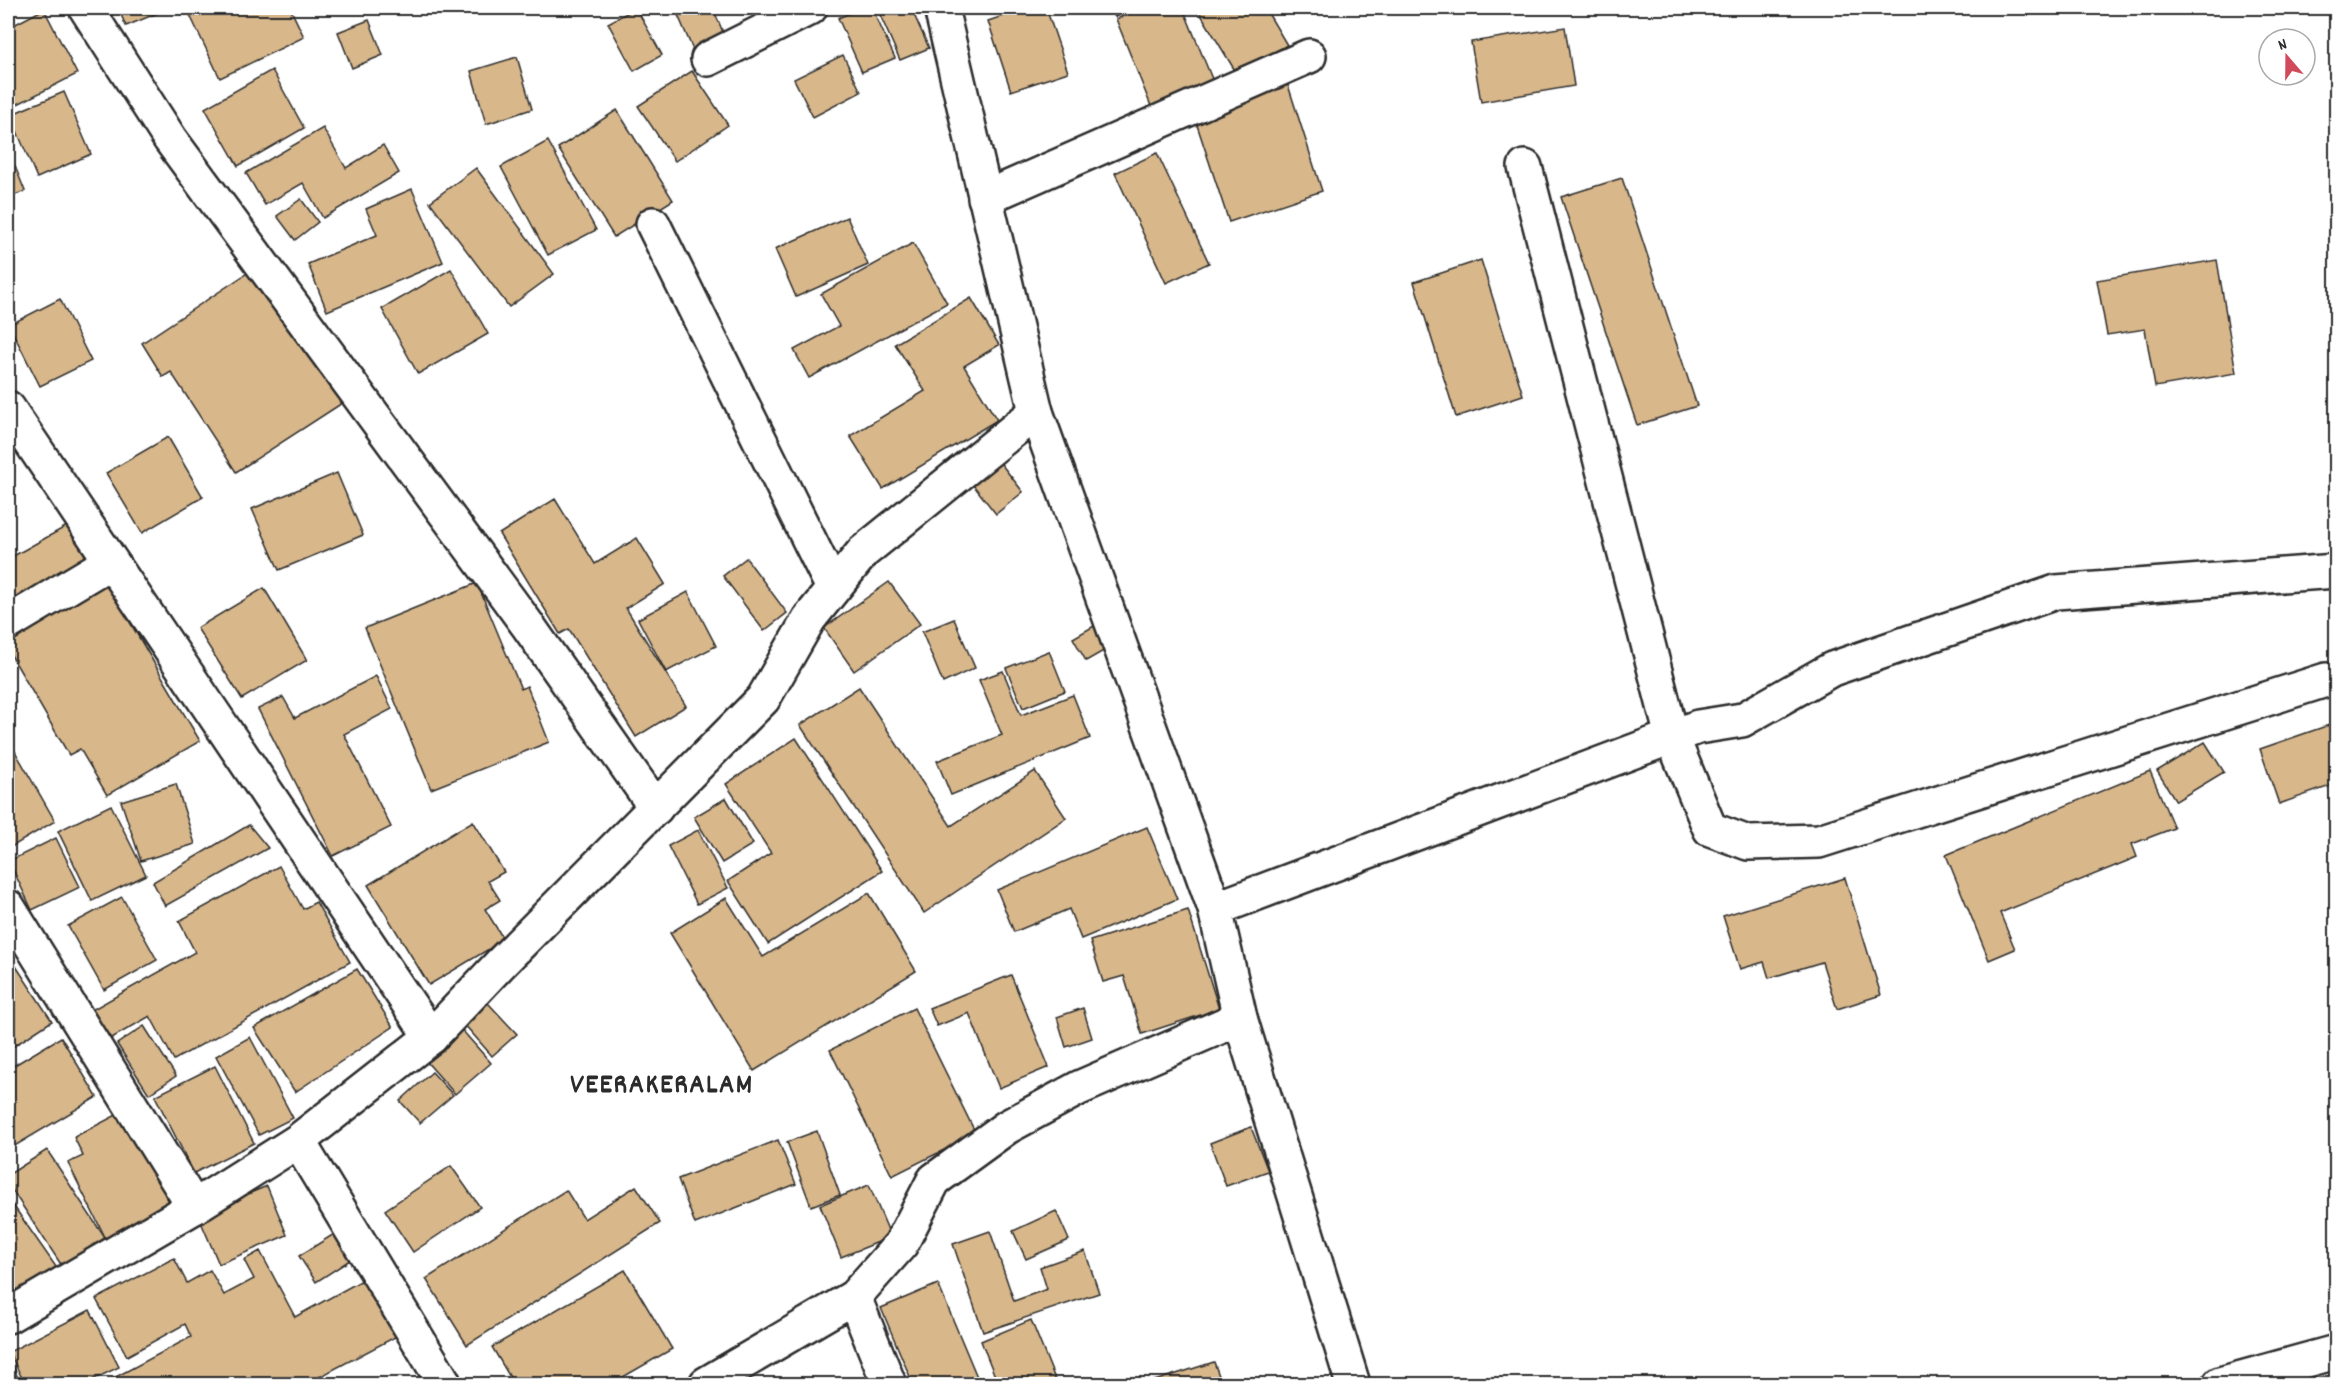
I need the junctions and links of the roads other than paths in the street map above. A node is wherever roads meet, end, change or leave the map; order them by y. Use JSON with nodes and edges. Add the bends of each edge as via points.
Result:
{"nodes":[{"id":1,"x":86,"y":8,"type":"edge"},
{"id":2,"x":810,"y":8,"type":"edge"},
{"id":3,"x":941,"y":8,"type":"edge"},
{"id":4,"x":1309,"y":56,"type":"dead end"},
{"id":5,"x":708,"y":59,"type":"dead end"},
{"id":6,"x":1525,"y":167,"type":"dead end"},
{"id":7,"x":985,"y":198,"type":"junction"},
{"id":8,"x":652,"y":224,"type":"dead end"},
{"id":9,"x":8,"y":408,"type":"edge"},
{"id":10,"x":1036,"y":412,"type":"junction"},
{"id":11,"x":110,"y":562,"type":"junction"},
{"id":12,"x":2337,"y":571,"type":"edge"},
{"id":13,"x":833,"y":588,"type":"junction"},
{"id":14,"x":8,"y":623,"type":"edge"},
{"id":15,"x":2326,"y":680,"type":"dead end"},
{"id":16,"x":1672,"y":737,"type":"junction"},
{"id":17,"x":656,"y":808,"type":"junction"},
{"id":18,"x":8,"y":907,"type":"edge"},
{"id":19,"x":1215,"y":909,"type":"junction"},
{"id":20,"x":1240,"y":1018,"type":"junction"},
{"id":21,"x":431,"y":1037,"type":"junction"},
{"id":22,"x":298,"y":1141,"type":"junction"},
{"id":23,"x":194,"y":1207,"type":"junction"},
{"id":24,"x":854,"y":1298,"type":"junction"},
{"id":25,"x":8,"y":1316,"type":"edge"},
{"id":26,"x":2337,"y":1352,"type":"edge"},
{"id":27,"x":2238,"y":1382,"type":"edge"},
{"id":28,"x":442,"y":1383,"type":"edge"},
{"id":29,"x":706,"y":1384,"type":"edge"},
{"id":30,"x":889,"y":1384,"type":"edge"},
{"id":31,"x":1353,"y":1384,"type":"edge"}],
"edges":[{"from":1,"to":17,"type":"street","via":[[170,139],[529,627]]},
{"from":2,"to":5,"type":"street"},
{"from":3,"to":7,"type":"street"},
{"from":4,"to":7,"type":"street"},
{"from":6,"to":16,"type":"street"},
{"from":7,"to":10,"type":"street"},
{"from":8,"to":13,"type":"street"},
{"from":9,"to":11,"type":"street"},
{"from":10,"to":13,"type":"street","via":[[863,552]]},
{"from":10,"to":19,"type":"street"},
{"from":11,"to":14,"type":"street"},
{"from":11,"to":21,"type":"street"},
{"from":12,"to":16,"type":"street","via":[[2056,592],[1832,669],[1742,720],[1698,727]]},
{"from":13,"to":17,"type":"street","via":[[809,619],[763,699]]},
{"from":15,"to":16,"type":"street","via":[[1819,841],[1748,843],[1710,829]]},
{"from":16,"to":19,"type":"street"},
{"from":17,"to":21,"type":"street"},
{"from":18,"to":23,"type":"street"},
{"from":19,"to":20,"type":"street"},
{"from":20,"to":24,"type":"street","via":[[1069,1094],[1007,1127],[934,1180],[901,1244]]},
{"from":20,"to":31,"type":"street"},
{"from":21,"to":22,"type":"street"},
{"from":22,"to":23,"type":"street"},
{"from":22,"to":28,"type":"street"},
{"from":23,"to":25,"type":"street"},
{"from":24,"to":29,"type":"street"},
{"from":24,"to":30,"type":"street"},
{"from":26,"to":27,"type":"street"}]}
